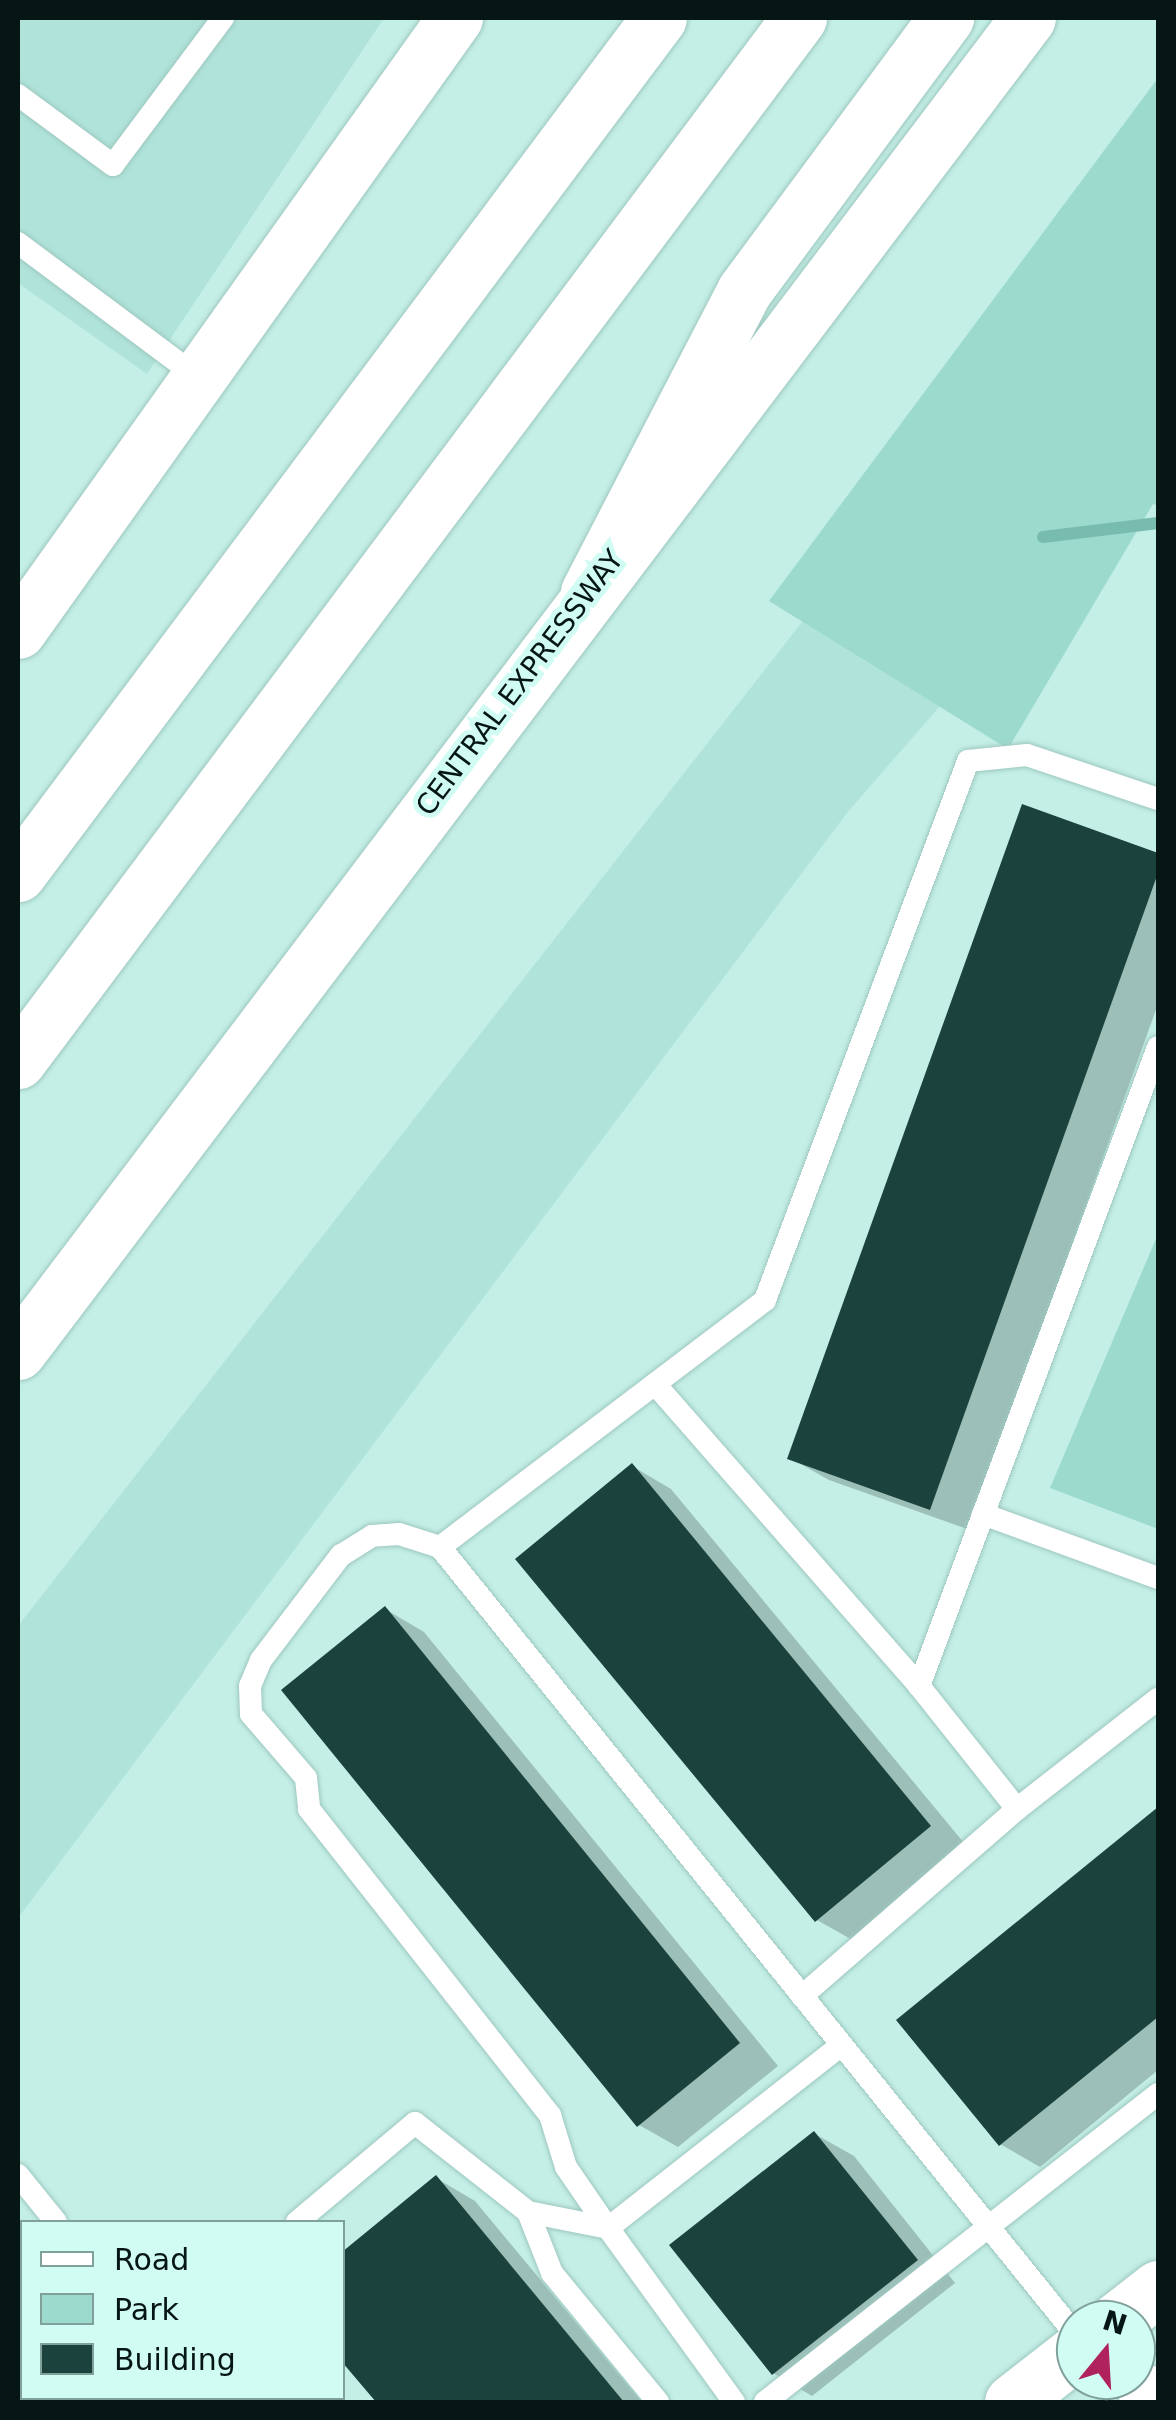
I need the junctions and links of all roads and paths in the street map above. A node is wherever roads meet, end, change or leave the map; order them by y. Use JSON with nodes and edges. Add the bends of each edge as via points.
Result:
{"nodes":[{"id":1,"x":223,"y":18,"type":"edge"},
{"id":2,"x":455,"y":18,"type":"edge"},
{"id":3,"x":659,"y":18,"type":"edge"},
{"id":4,"x":799,"y":18,"type":"edge"},
{"id":5,"x":946,"y":18,"type":"edge"},
{"id":6,"x":1028,"y":18,"type":"edge"},
{"id":7,"x":18,"y":95,"type":"edge"},
{"id":8,"x":18,"y":242,"type":"edge"},
{"id":9,"x":195,"y":375,"type":"junction"},
{"id":10,"x":588,"y":592,"type":"junction"},
{"id":11,"x":18,"y":631,"type":"edge"},
{"id":12,"x":1158,"y":799,"type":"edge"},
{"id":13,"x":18,"y":874,"type":"edge"},
{"id":14,"x":1158,"y":1048,"type":"edge"},
{"id":15,"x":18,"y":1062,"type":"edge"},
{"id":16,"x":18,"y":1352,"type":"edge"},
{"id":17,"x":655,"y":1384,"type":"junction"},
{"id":18,"x":983,"y":1514,"type":"junction"},
{"id":19,"x":440,"y":1548,"type":"junction"},
{"id":20,"x":1158,"y":1578,"type":"edge"},
{"id":21,"x":918,"y":1686,"type":"junction"},
{"id":22,"x":1158,"y":1699,"type":"edge"},
{"id":23,"x":1016,"y":1809,"type":"junction"},
{"id":24,"x":802,"y":1996,"type":"junction"},
{"id":25,"x":841,"y":2044,"type":"junction"},
{"id":26,"x":1158,"y":2094,"type":"edge"},
{"id":27,"x":18,"y":2174,"type":"edge"},
{"id":28,"x":528,"y":2212,"type":"junction"},
{"id":29,"x":54,"y":2220,"type":"edge"},
{"id":30,"x":300,"y":2220,"type":"edge"},
{"id":31,"x":608,"y":2228,"type":"junction"},
{"id":32,"x":990,"y":2229,"type":"junction"},
{"id":33,"x":1056,"y":2310,"type":"edge"},
{"id":34,"x":1056,"y":2368,"type":"edge"},
{"id":35,"x":1158,"y":2393,"type":"edge"},
{"id":36,"x":658,"y":2402,"type":"edge"},
{"id":37,"x":734,"y":2402,"type":"edge"},
{"id":38,"x":765,"y":2402,"type":"edge"},
{"id":39,"x":1012,"y":2402,"type":"edge"},
{"id":40,"x":1146,"y":2402,"type":"edge"}],
"edges":[{"from":1,"to":7,"type":"lane","via":[[113,166]]},
{"from":2,"to":9,"type":"main road"},
{"from":3,"to":13,"type":"main road"},
{"from":4,"to":15,"type":"main road"},
{"from":5,"to":10,"type":"main road","via":[[744,291]]},
{"from":6,"to":10,"type":"main road","name":"CENTRAL EXPRESSWAY"},
{"from":8,"to":9,"type":"lane"},
{"from":9,"to":11,"type":"main road"},
{"from":10,"to":16,"type":"main road","name":"CENTRAL EXPRESSWAY"},
{"from":12,"to":17,"type":"lane","via":[[1027,755],[968,761],[765,1300]]},
{"from":14,"to":18,"type":"lane"},
{"from":17,"to":19,"type":"lane"},
{"from":17,"to":21,"type":"lane"},
{"from":18,"to":20,"type":"lane"},
{"from":18,"to":21,"type":"lane"},
{"from":19,"to":24,"type":"lane"},
{"from":19,"to":31,"type":"lane","via":[[399,1534],[372,1536],[341,1555],[261,1660],[250,1686],[251,1714],[306,1778],[309,1810],[550,2115],[566,2167]]},
{"from":21,"to":23,"type":"lane"},
{"from":22,"to":23,"type":"lane"},
{"from":23,"to":24,"type":"lane"},
{"from":24,"to":25,"type":"lane"},
{"from":25,"to":31,"type":"lane"},
{"from":25,"to":32,"type":"lane"},
{"from":26,"to":32,"type":"lane"},
{"from":27,"to":29,"type":"lane"},
{"from":28,"to":30,"type":"lane","via":[[415,2123]]},
{"from":28,"to":31,"type":"lane"},
{"from":28,"to":36,"type":"lane","via":[[552,2273]]},
{"from":31,"to":37,"type":"lane"},
{"from":32,"to":33,"type":"lane"},
{"from":32,"to":38,"type":"lane"},
{"from":34,"to":39,"type":"main road"},
{"from":35,"to":40,"type":"main road"}]}
